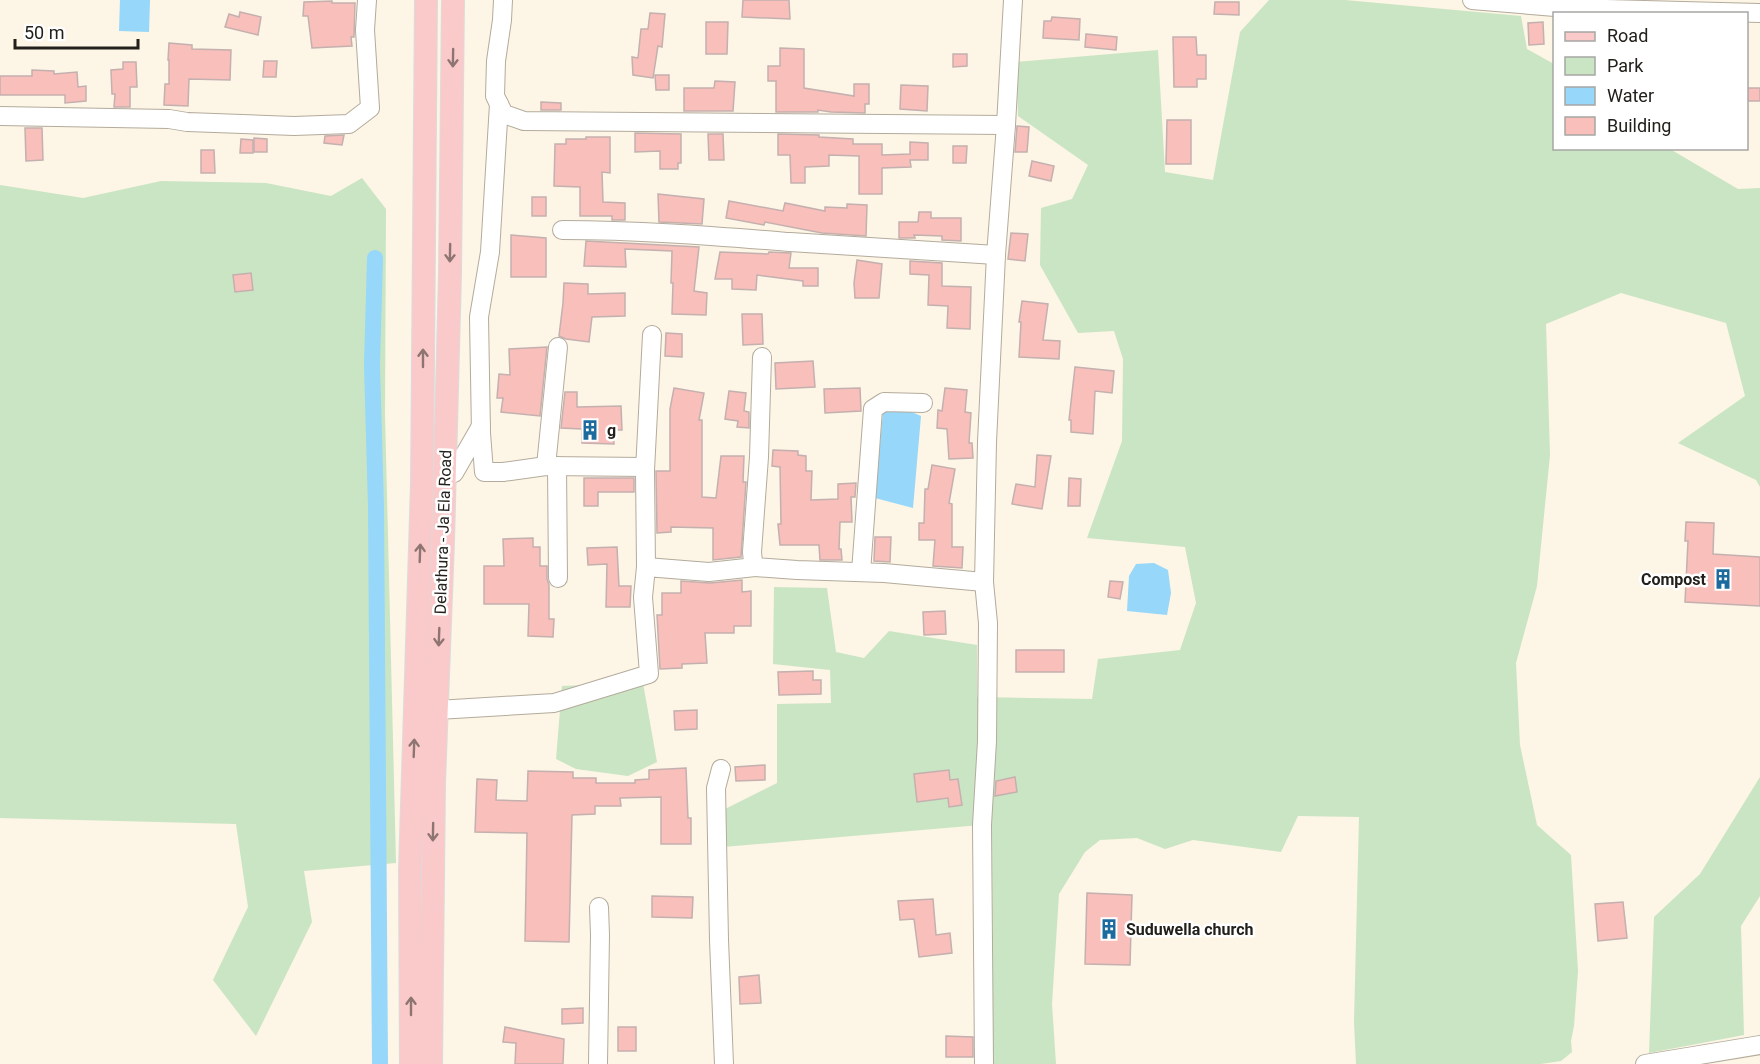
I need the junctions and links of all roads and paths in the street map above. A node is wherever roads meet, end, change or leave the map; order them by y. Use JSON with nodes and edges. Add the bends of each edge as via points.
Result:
{"nodes":[{"id":1,"x":366,"y":0,"type":"edge"},
{"id":2,"x":426,"y":0,"type":"edge"},
{"id":3,"x":453,"y":0,"type":"edge"},
{"id":4,"x":503,"y":0,"type":"edge"},
{"id":5,"x":1012,"y":0,"type":"edge"},
{"id":6,"x":1472,"y":0,"type":"edge"},
{"id":7,"x":1683,"y":12,"type":"edge"},
{"id":8,"x":499,"y":104,"type":"junction"},
{"id":9,"x":0,"y":116,"type":"edge"},
{"id":10,"x":1006,"y":125,"type":"junction"},
{"id":11,"x":562,"y":230,"type":"dead end"},
{"id":12,"x":996,"y":255,"type":"junction"},
{"id":13,"x":652,"y":335,"type":"dead end"},
{"id":14,"x":558,"y":347,"type":"dead end"},
{"id":15,"x":762,"y":357,"type":"dead end"},
{"id":16,"x":923,"y":403,"type":"dead end"},
{"id":17,"x":481,"y":426,"type":"junction"},
{"id":18,"x":551,"y":466,"type":"junction"},
{"id":19,"x":645,"y":466,"type":"junction"},
{"id":20,"x":484,"y":472,"type":"junction"},
{"id":21,"x":449,"y":473,"type":"junction"},
{"id":22,"x":646,"y":567,"type":"junction"},
{"id":23,"x":755,"y":567,"type":"junction"},
{"id":24,"x":861,"y":572,"type":"junction"},
{"id":25,"x":558,"y":579,"type":"dead end"},
{"id":26,"x":984,"y":582,"type":"junction"},
{"id":27,"x":437,"y":710,"type":"junction"},
{"id":28,"x":721,"y":769,"type":"dead end"},
{"id":29,"x":599,"y":907,"type":"dead end"},
{"id":30,"x":1760,"y":1046,"type":"edge"},
{"id":31,"x":411,"y":1064,"type":"edge"},
{"id":32,"x":431,"y":1064,"type":"edge"},
{"id":33,"x":598,"y":1064,"type":"edge"},
{"id":34,"x":724,"y":1064,"type":"edge"},
{"id":35,"x":984,"y":1064,"type":"edge"},
{"id":36,"x":1645,"y":1064,"type":"edge"}],
"edges":[{"from":1,"to":9,"type":"street","via":[[370,108],[349,124],[294,126]]},
{"from":31,"to":2,"type":"main road","name":"Delathura - Ja Ela Road","one_way":true,"via":[[410,870],[422,483]]},
{"from":3,"to":21,"type":"main road","name":"Delathura - Ja Ela Road","one_way":true},
{"from":4,"to":8,"type":"street","via":[[496,61],[495,96]]},
{"from":5,"to":10,"type":"street"},
{"from":6,"to":7,"type":"street","via":[[1567,9]]},
{"from":8,"to":10,"type":"street","via":[[504,114],[524,121]]},
{"from":8,"to":17,"type":"street","via":[[490,252],[479,317]]},
{"from":10,"to":12,"type":"street"},
{"from":11,"to":12,"type":"street","via":[[708,234]]},
{"from":12,"to":26,"type":"street"},
{"from":13,"to":19,"type":"street"},
{"from":14,"to":18,"type":"street"},
{"from":15,"to":23,"type":"street","via":[[752,552]]},
{"from":16,"to":24,"type":"street","via":[[884,402],[873,409]]},
{"from":17,"to":20,"type":"street"},
{"from":17,"to":21,"type":"street"},
{"from":18,"to":19,"type":"street"},
{"from":18,"to":20,"type":"street"},
{"from":18,"to":25,"type":"street"},
{"from":19,"to":22,"type":"street"},
{"from":20,"to":21,"type":"street"},
{"from":21,"to":27,"type":"main road","name":"Delathura - Ja Ela Road","one_way":true},
{"from":22,"to":23,"type":"street","via":[[709,572]]},
{"from":22,"to":27,"type":"street","via":[[643,597],[649,674],[554,703]]},
{"from":23,"to":24,"type":"street"},
{"from":24,"to":26,"type":"street"},
{"from":26,"to":35,"type":"street","via":[[988,623],[982,825]]},
{"from":27,"to":32,"type":"main road","name":"Delathura - Ja Ela Road","one_way":true},
{"from":28,"to":34,"type":"street","via":[[716,788]]},
{"from":29,"to":33,"type":"street"},
{"from":30,"to":36,"type":"street"}]}
